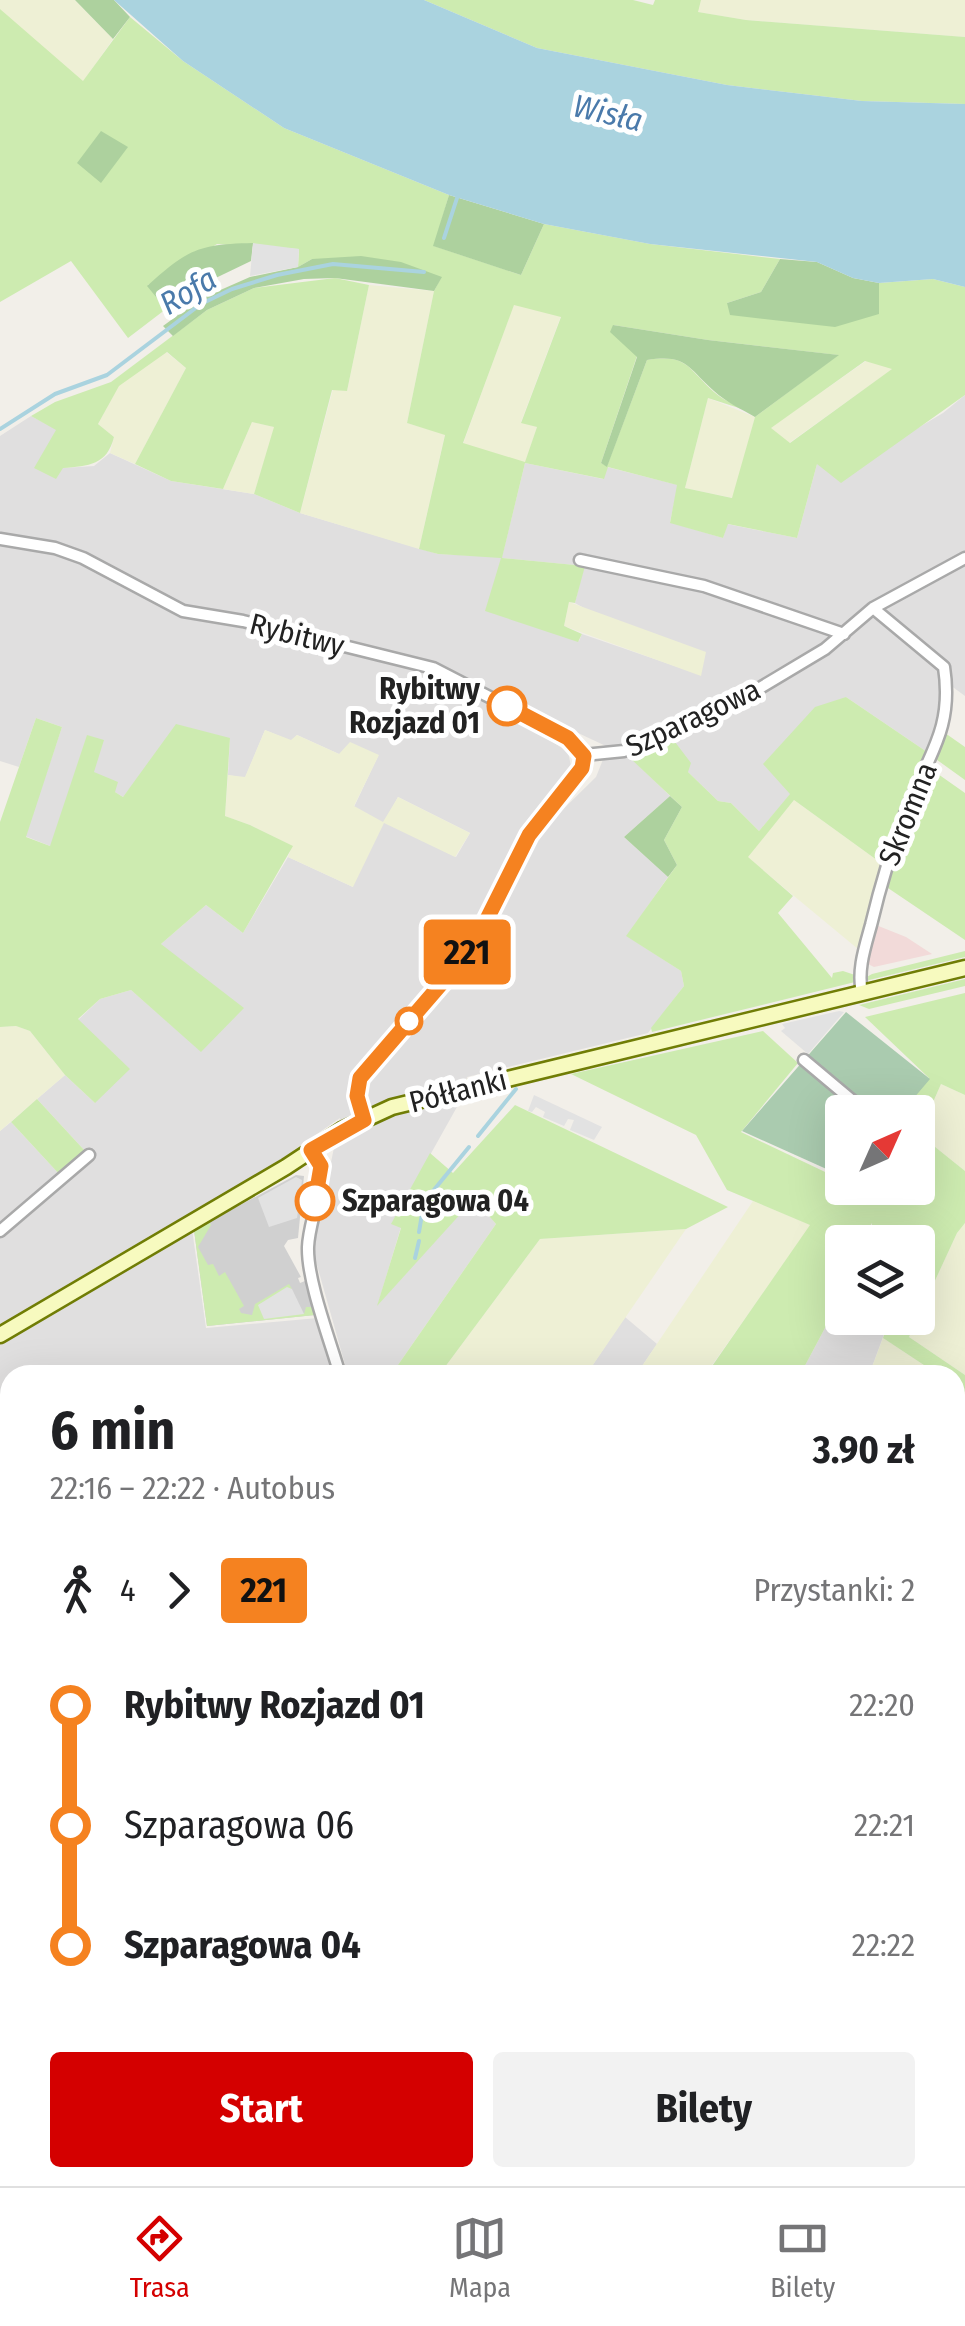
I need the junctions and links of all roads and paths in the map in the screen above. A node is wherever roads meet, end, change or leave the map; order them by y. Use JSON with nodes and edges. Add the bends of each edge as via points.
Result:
{"nodes":[{"id":1,"x":0,"y":539,"type":"edge"},
{"id":2,"x":965,"y":558,"type":"edge"},
{"id":3,"x":580,"y":560,"type":"dead end"},
{"id":4,"x":874,"y":608,"type":"junction"},
{"id":5,"x":844,"y":634,"type":"junction"},
{"id":6,"x":584,"y":756,"type":"junction"},
{"id":7,"x":965,"y":968,"type":"edge"},
{"id":8,"x":862,"y":993,"type":"junction"},
{"id":9,"x":804,"y":1060,"type":"dead end"},
{"id":10,"x":846,"y":1095,"type":"edge"},
{"id":11,"x":364,"y":1120,"type":"junction"},
{"id":12,"x":311,"y":1150,"type":"junction"},
{"id":13,"x":89,"y":1155,"type":"dead end"},
{"id":14,"x":0,"y":1231,"type":"edge"},
{"id":15,"x":0,"y":1335,"type":"edge"},
{"id":16,"x":337,"y":1365,"type":"edge"}],
"edges":[{"from":1,"to":6,"type":"street","name":"Rybitwy","via":[[83,558],[183,610],[433,668],[562,735]]},
{"from":2,"to":4,"type":"street","name":"Szparagowa"},
{"from":3,"to":5,"type":"street","via":[[704,586]]},
{"from":4,"to":5,"type":"street","name":"Szparagowa"},
{"from":4,"to":8,"type":"street","name":"Skromna","via":[[944,668],[948,696],[884,871],[859,973]]},
{"from":5,"to":6,"type":"street","name":"Szparagowa","via":[[692,725],[624,752]]},
{"from":6,"to":11,"type":"street","name":"Szparagowa","via":[[578,776],[529,835],[460,962],[360,1078]]},
{"from":7,"to":8,"type":"street","name":"Półłanki"},
{"from":8,"to":11,"type":"street","name":"Półłanki","via":[[432,1096]]},
{"from":9,"to":10,"type":"street"},
{"from":11,"to":12,"type":"street","name":"Półłanki"},
{"from":12,"to":15,"type":"street","name":"Półłanki"},
{"from":12,"to":16,"type":"street","via":[[321,1169],[308,1259]]},
{"from":13,"to":14,"type":"street"}]}
